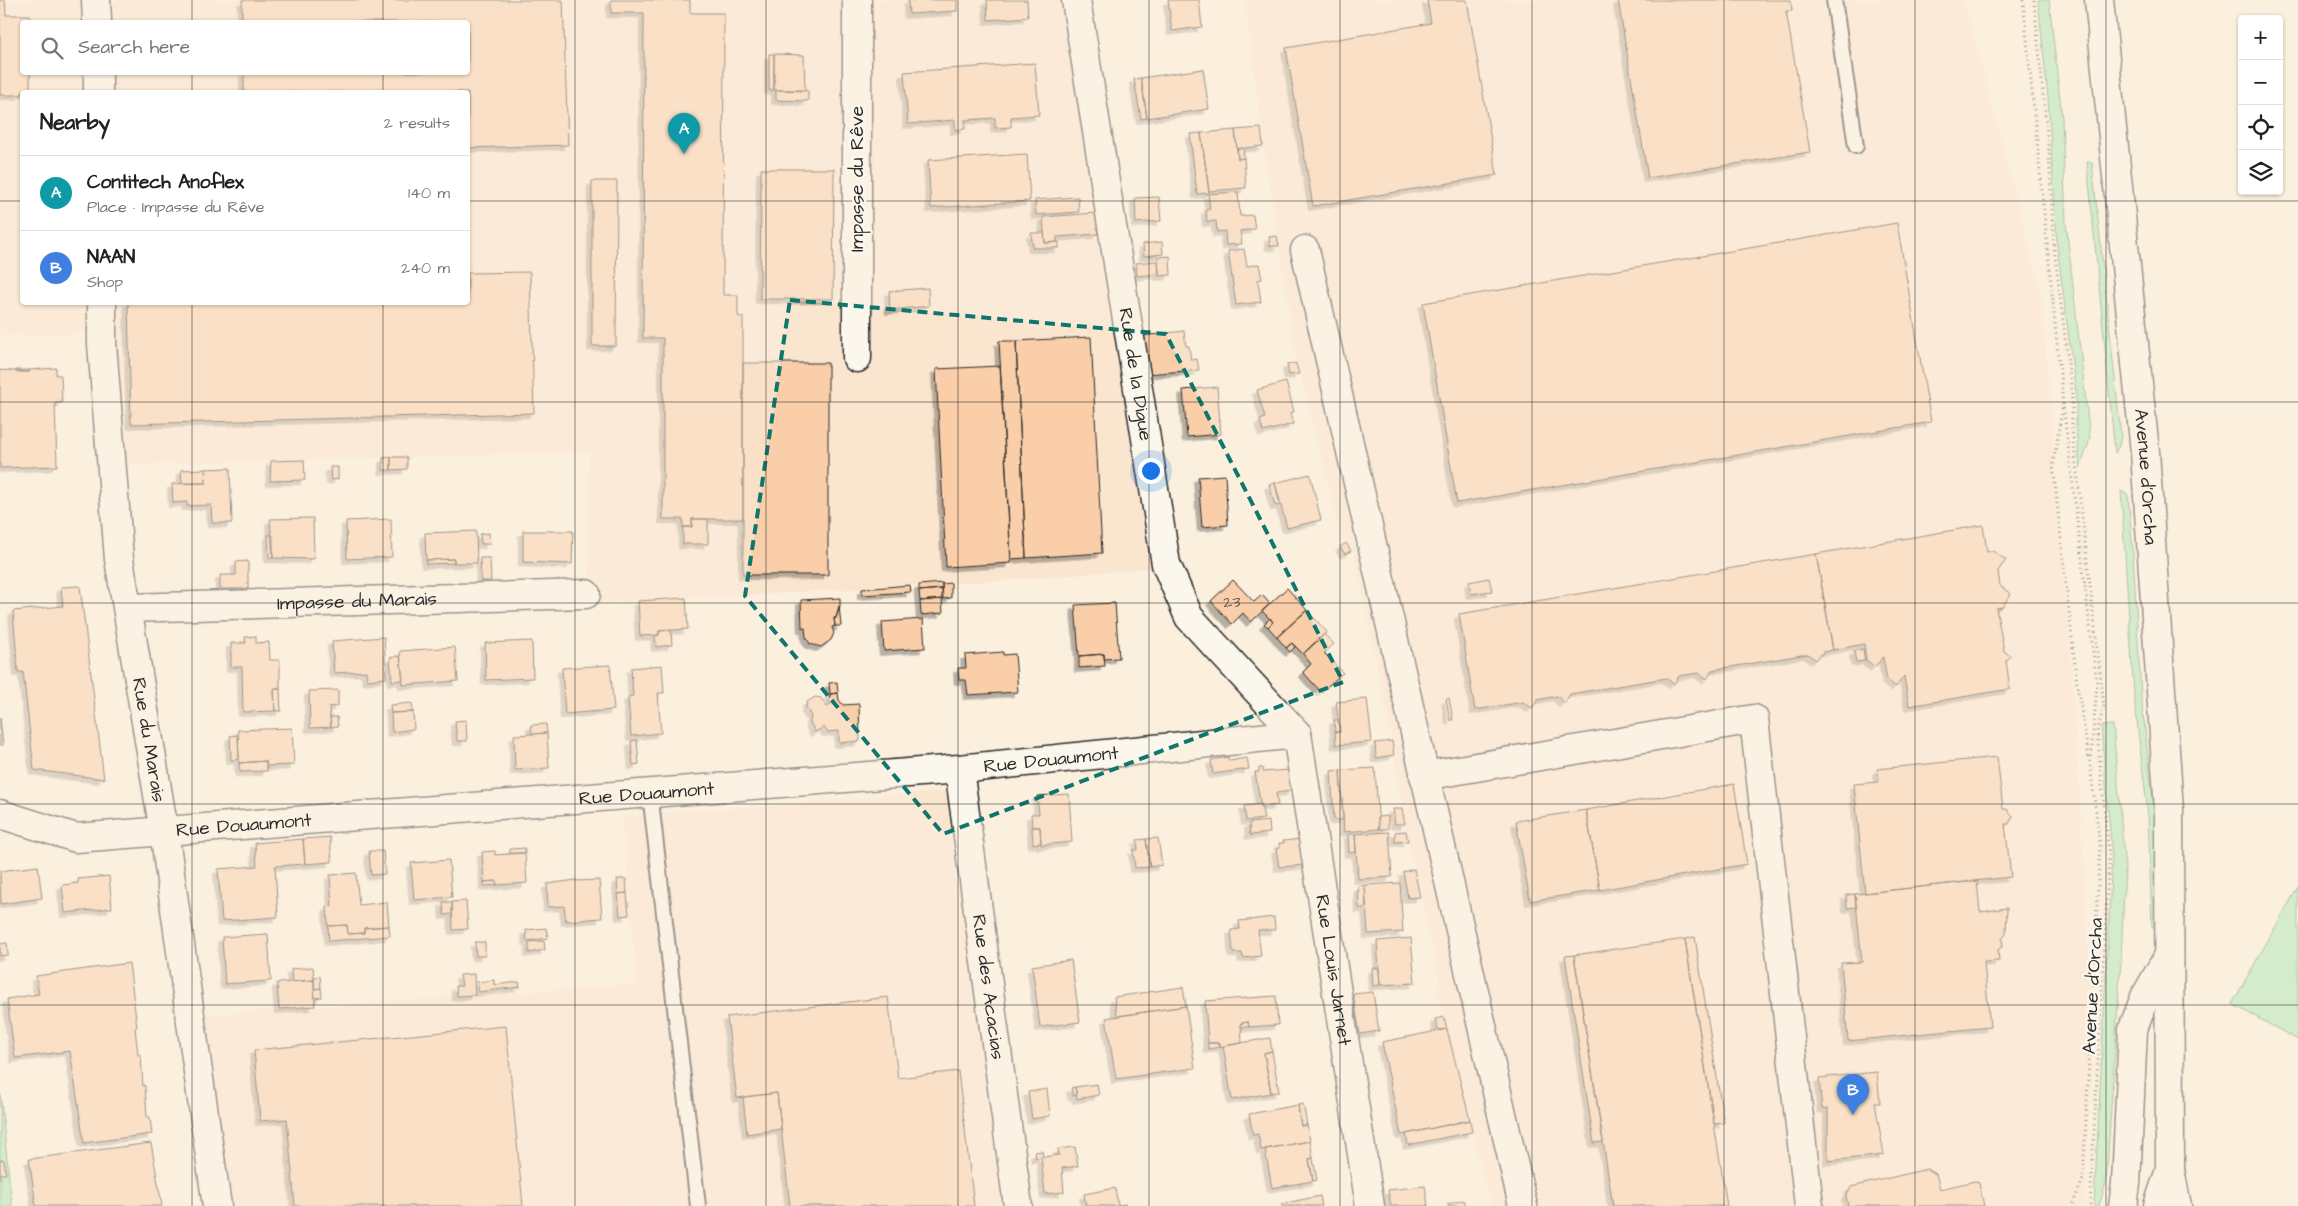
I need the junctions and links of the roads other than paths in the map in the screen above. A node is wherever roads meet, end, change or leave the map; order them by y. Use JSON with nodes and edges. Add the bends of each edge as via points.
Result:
{"nodes":[{"id":1,"x":96,"y":0,"type":"edge"},
{"id":2,"x":857,"y":0,"type":"edge"},
{"id":3,"x":1076,"y":0,"type":"edge"},
{"id":4,"x":1834,"y":0,"type":"edge"},
{"id":5,"x":2099,"y":0,"type":"edge"},
{"id":6,"x":97,"y":20,"type":"edge"},
{"id":7,"x":98,"y":75,"type":"edge"},
{"id":8,"x":98,"y":90,"type":"edge"},
{"id":9,"x":1856,"y":146,"type":"dead end"},
{"id":10,"x":1305,"y":250,"type":"dead end"},
{"id":11,"x":102,"y":305,"type":"edge"},
{"id":12,"x":856,"y":358,"type":"dead end"},
{"id":13,"x":586,"y":594,"type":"dead end"},
{"id":14,"x":128,"y":608,"type":"junction"},
{"id":15,"x":1297,"y":734,"type":"junction"},
{"id":16,"x":959,"y":768,"type":"junction"},
{"id":17,"x":1424,"y":776,"type":"junction"},
{"id":18,"x":650,"y":793,"type":"junction"},
{"id":19,"x":0,"y":814,"type":"edge"},
{"id":20,"x":164,"y":831,"type":"junction"},
{"id":21,"x":2169,"y":955,"type":"junction"},
{"id":22,"x":2170,"y":1170,"type":"junction"},
{"id":23,"x":217,"y":1206,"type":"edge"},
{"id":24,"x":695,"y":1206,"type":"edge"},
{"id":25,"x":1018,"y":1206,"type":"edge"},
{"id":26,"x":1370,"y":1206,"type":"edge"},
{"id":27,"x":1523,"y":1206,"type":"edge"},
{"id":28,"x":1809,"y":1206,"type":"edge"},
{"id":29,"x":2123,"y":1206,"type":"edge"},
{"id":30,"x":2158,"y":1206,"type":"edge"},
{"id":31,"x":2177,"y":1206,"type":"edge"}],
"edges":[{"from":1,"to":6,"type":"street"},
{"from":2,"to":12,"type":"street","name":"Impasse du Rêve"},
{"from":3,"to":15,"type":"street","name":"Rue de la Digue","via":[[1166,564],[1189,617]]},
{"from":4,"to":9,"type":"lane"},
{"from":5,"to":21,"type":"street","name":"Avenue d'Orcha","via":[[2145,452],[2169,810]]},
{"from":7,"to":8,"type":"street"},
{"from":10,"to":17,"type":"street"},
{"from":11,"to":14,"type":"street","name":"Rue du Marais","via":[[102,344],[118,549]]},
{"from":13,"to":14,"type":"street","name":"Impasse du Marais"},
{"from":14,"to":20,"type":"street","name":"Rue du Marais"},
{"from":15,"to":16,"type":"street","name":"Rue Douaumont"},
{"from":15,"to":26,"type":"street","name":"Rue Louis Jarnet"},
{"from":16,"to":18,"type":"street","name":"Rue Douaumont"},
{"from":16,"to":25,"type":"street","name":"Rue des Acacias"},
{"from":17,"to":27,"type":"street"},
{"from":17,"to":28,"type":"street","via":[[1754,719]]},
{"from":18,"to":20,"type":"street","name":"Rue Douaumont"},
{"from":18,"to":24,"type":"lane"},
{"from":19,"to":20,"type":"street","name":"Rue Douaumont","via":[[76,838]]},
{"from":20,"to":23,"type":"street","name":"Rue du Marais"},
{"from":21,"to":22,"type":"street","name":"Avenue d'Orcha"},
{"from":21,"to":29,"type":"street","name":"Avenue d'Orcha","via":[[2145,997],[2133,1029]]},
{"from":22,"to":30,"type":"street"},
{"from":22,"to":31,"type":"street","name":"Avenue d'Orcha"}]}
